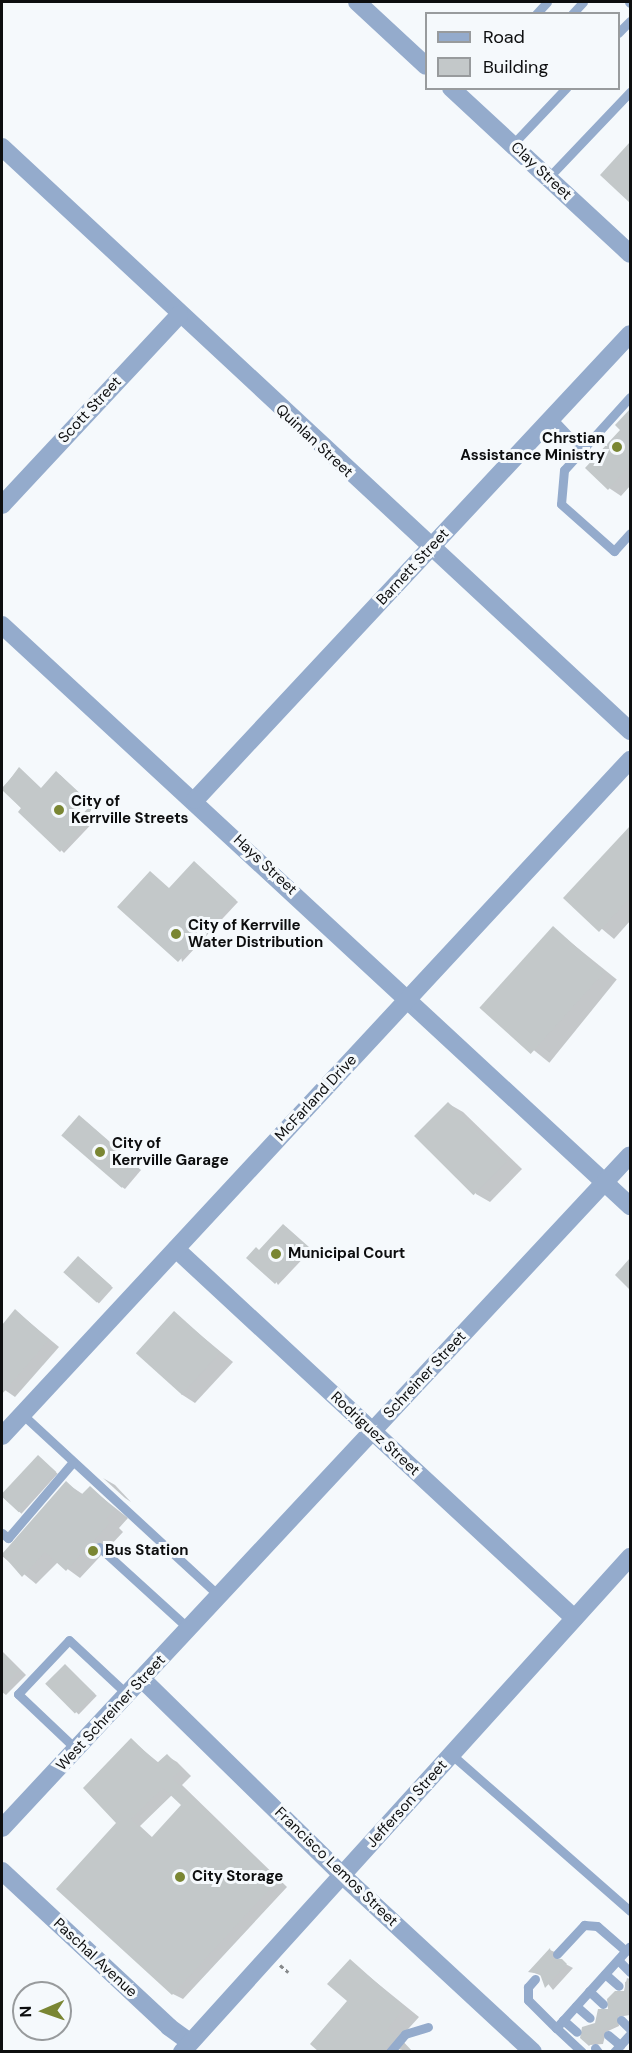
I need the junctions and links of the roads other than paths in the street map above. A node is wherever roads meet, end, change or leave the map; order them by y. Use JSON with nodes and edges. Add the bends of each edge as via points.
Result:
{"nodes":[{"id":1,"x":357,"y":2,"type":"edge"},
{"id":2,"x":425,"y":65,"type":"edge"},
{"id":3,"x":564,"y":90,"type":"edge"},
{"id":4,"x":458,"y":91,"type":"edge"},
{"id":5,"x":630,"y":92,"type":"edge"},
{"id":6,"x":512,"y":145,"type":"junction"},
{"id":7,"x":2,"y":147,"type":"edge"},
{"id":8,"x":549,"y":178,"type":"junction"},
{"id":9,"x":630,"y":254,"type":"edge"},
{"id":10,"x":179,"y":315,"type":"junction"},
{"id":11,"x":630,"y":334,"type":"edge"},
{"id":12,"x":630,"y":397,"type":"edge"},
{"id":13,"x":552,"y":418,"type":"junction"},
{"id":14,"x":582,"y":450,"type":"junction"},
{"id":15,"x":2,"y":505,"type":"edge"},
{"id":16,"x":630,"y":533,"type":"edge"},
{"id":17,"x":430,"y":549,"type":"junction"},
{"id":18,"x":2,"y":625,"type":"edge"},
{"id":19,"x":630,"y":731,"type":"edge"},
{"id":20,"x":630,"y":760,"type":"edge"},
{"id":21,"x":195,"y":800,"type":"junction"},
{"id":22,"x":408,"y":999,"type":"junction"},
{"id":23,"x":630,"y":1155,"type":"edge"},
{"id":24,"x":605,"y":1182,"type":"junction"},
{"id":25,"x":630,"y":1206,"type":"edge"},
{"id":26,"x":176,"y":1249,"type":"junction"},
{"id":27,"x":22,"y":1414,"type":"junction"},
{"id":28,"x":373,"y":1431,"type":"junction"},
{"id":29,"x":2,"y":1436,"type":"edge"},
{"id":30,"x":73,"y":1462,"type":"junction"},
{"id":31,"x":2,"y":1533,"type":"edge"},
{"id":32,"x":99,"y":1547,"type":"dead end"},
{"id":33,"x":630,"y":1557,"type":"edge"},
{"id":34,"x":219,"y":1596,"type":"junction"},
{"id":35,"x":574,"y":1618,"type":"junction"},
{"id":36,"x":189,"y":1629,"type":"junction"},
{"id":37,"x":142,"y":1679,"type":"junction"},
{"id":38,"x":128,"y":1695,"type":"junction"},
{"id":39,"x":76,"y":1749,"type":"junction"},
{"id":40,"x":452,"y":1755,"type":"junction"},
{"id":41,"x":2,"y":1828,"type":"edge"},
{"id":42,"x":2,"y":1871,"type":"edge"},
{"id":43,"x":342,"y":1875,"type":"junction"},
{"id":44,"x":630,"y":1911,"type":"edge"},
{"id":45,"x":628,"y":1952,"type":"edge"},
{"id":46,"x":557,"y":1954,"type":"dead end"},
{"id":47,"x":618,"y":1960,"type":"junction"},
{"id":48,"x":630,"y":1972,"type":"edge"},
{"id":49,"x":605,"y":1974,"type":"junction"},
{"id":50,"x":535,"y":1978,"type":"dead end"},
{"id":51,"x":619,"y":1986,"type":"dead end"},
{"id":52,"x":589,"y":1991,"type":"junction"},
{"id":53,"x":603,"y":2004,"type":"dead end"},
{"id":54,"x":576,"y":2006,"type":"junction"},
{"id":55,"x":590,"y":2018,"type":"dead end"},
{"id":56,"x":563,"y":2020,"type":"junction"},
{"id":57,"x":621,"y":2020,"type":"dead end"},
{"id":58,"x":428,"y":2027,"type":"dead end"},
{"id":59,"x":556,"y":2028,"type":"junction"},
{"id":60,"x":630,"y":2029,"type":"edge"},
{"id":61,"x":577,"y":2032,"type":"dead end"},
{"id":62,"x":608,"y":2034,"type":"dead end"},
{"id":63,"x":630,"y":2034,"type":"edge"},
{"id":64,"x":186,"y":2047,"type":"edge"},
{"id":65,"x":617,"y":2048,"type":"edge"},
{"id":66,"x":390,"y":2052,"type":"edge"},
{"id":67,"x":533,"y":2052,"type":"edge"},
{"id":68,"x":582,"y":2052,"type":"edge"}],
"edges":[{"from":1,"to":2,"type":"street"},
{"from":3,"to":6,"type":"lane"},
{"from":4,"to":6,"type":"street","name":"Clay Street"},
{"from":5,"to":8,"type":"lane"},
{"from":6,"to":8,"type":"street","name":"Clay Street"},
{"from":7,"to":10,"type":"street","name":"Quinlan Street"},
{"from":8,"to":9,"type":"street","name":"Clay Street"},
{"from":10,"to":15,"type":"street","name":"Scott Street"},
{"from":10,"to":17,"type":"street","name":"Quinlan Street"},
{"from":11,"to":13,"type":"street","name":"Barnett Street"},
{"from":12,"to":14,"type":"lane"},
{"from":13,"to":14,"type":"lane"},
{"from":13,"to":17,"type":"street","name":"Barnett Street"},
{"from":14,"to":16,"type":"lane","via":[[564,470],[561,504],[614,551]]},
{"from":17,"to":19,"type":"street","name":"Quinlan Street"},
{"from":17,"to":21,"type":"street","name":"Barnett Street"},
{"from":18,"to":21,"type":"street","name":"Hays Street"},
{"from":20,"to":22,"type":"street","name":"McFarland Drive"},
{"from":21,"to":22,"type":"street","name":"Hays Street"},
{"from":22,"to":24,"type":"street","name":"Hays Street"},
{"from":22,"to":26,"type":"street","name":"McFarland Drive"},
{"from":23,"to":24,"type":"street","name":"Schreiner Street"},
{"from":24,"to":25,"type":"street","name":"Hays Street"},
{"from":24,"to":28,"type":"street","name":"Schreiner Street"},
{"from":26,"to":27,"type":"street","name":"McFarland Drive"},
{"from":26,"to":28,"type":"street","name":"Rodriguez Street"},
{"from":27,"to":29,"type":"street","name":"McFarland Drive"},
{"from":27,"to":30,"type":"lane"},
{"from":28,"to":34,"type":"street","name":"Schreiner Street"},
{"from":28,"to":35,"type":"street","name":"Rodriguez Street"},
{"from":30,"to":31,"type":"lane","via":[[8,1538]]},
{"from":30,"to":34,"type":"lane"},
{"from":32,"to":36,"type":"lane"},
{"from":33,"to":35,"type":"street","name":"Jefferson Street"},
{"from":34,"to":36,"type":"street","name":"West Schreiner Street"},
{"from":35,"to":40,"type":"street","name":"Jefferson Street"},
{"from":36,"to":37,"type":"street","name":"West Schreiner Street"},
{"from":37,"to":38,"type":"street","name":"West Schreiner Street"},
{"from":37,"to":43,"type":"street","name":"Francisco Lemos Street"},
{"from":38,"to":39,"type":"street","name":"West Schreiner Street"},
{"from":38,"to":39,"type":"lane","via":[[69,1640],[18,1694]]},
{"from":39,"to":41,"type":"street","name":"West Schreiner Street"},
{"from":40,"to":43,"type":"street","name":"Jefferson Street"},
{"from":40,"to":44,"type":"lane"},
{"from":42,"to":64,"type":"street","name":"Paschal Avenue"},
{"from":43,"to":64,"type":"street","name":"Jefferson Street"},
{"from":43,"to":67,"type":"street","name":"Francisco Lemos Street"},
{"from":45,"to":46,"type":"lane","via":[[597,1926],[584,1925]]},
{"from":45,"to":47,"type":"lane"},
{"from":47,"to":48,"type":"lane"},
{"from":47,"to":49,"type":"lane"},
{"from":49,"to":51,"type":"lane"},
{"from":49,"to":52,"type":"lane"},
{"from":50,"to":59,"type":"lane","via":[[528,1987],[528,2000]]},
{"from":52,"to":53,"type":"lane"},
{"from":52,"to":54,"type":"lane"},
{"from":54,"to":55,"type":"lane"},
{"from":54,"to":56,"type":"lane"},
{"from":56,"to":59,"type":"lane"},
{"from":56,"to":61,"type":"lane"},
{"from":57,"to":60,"type":"lane"},
{"from":58,"to":66,"type":"lane","via":[[405,2034]]},
{"from":59,"to":68,"type":"lane"},
{"from":62,"to":65,"type":"lane"},
{"from":63,"to":65,"type":"lane"}]}
